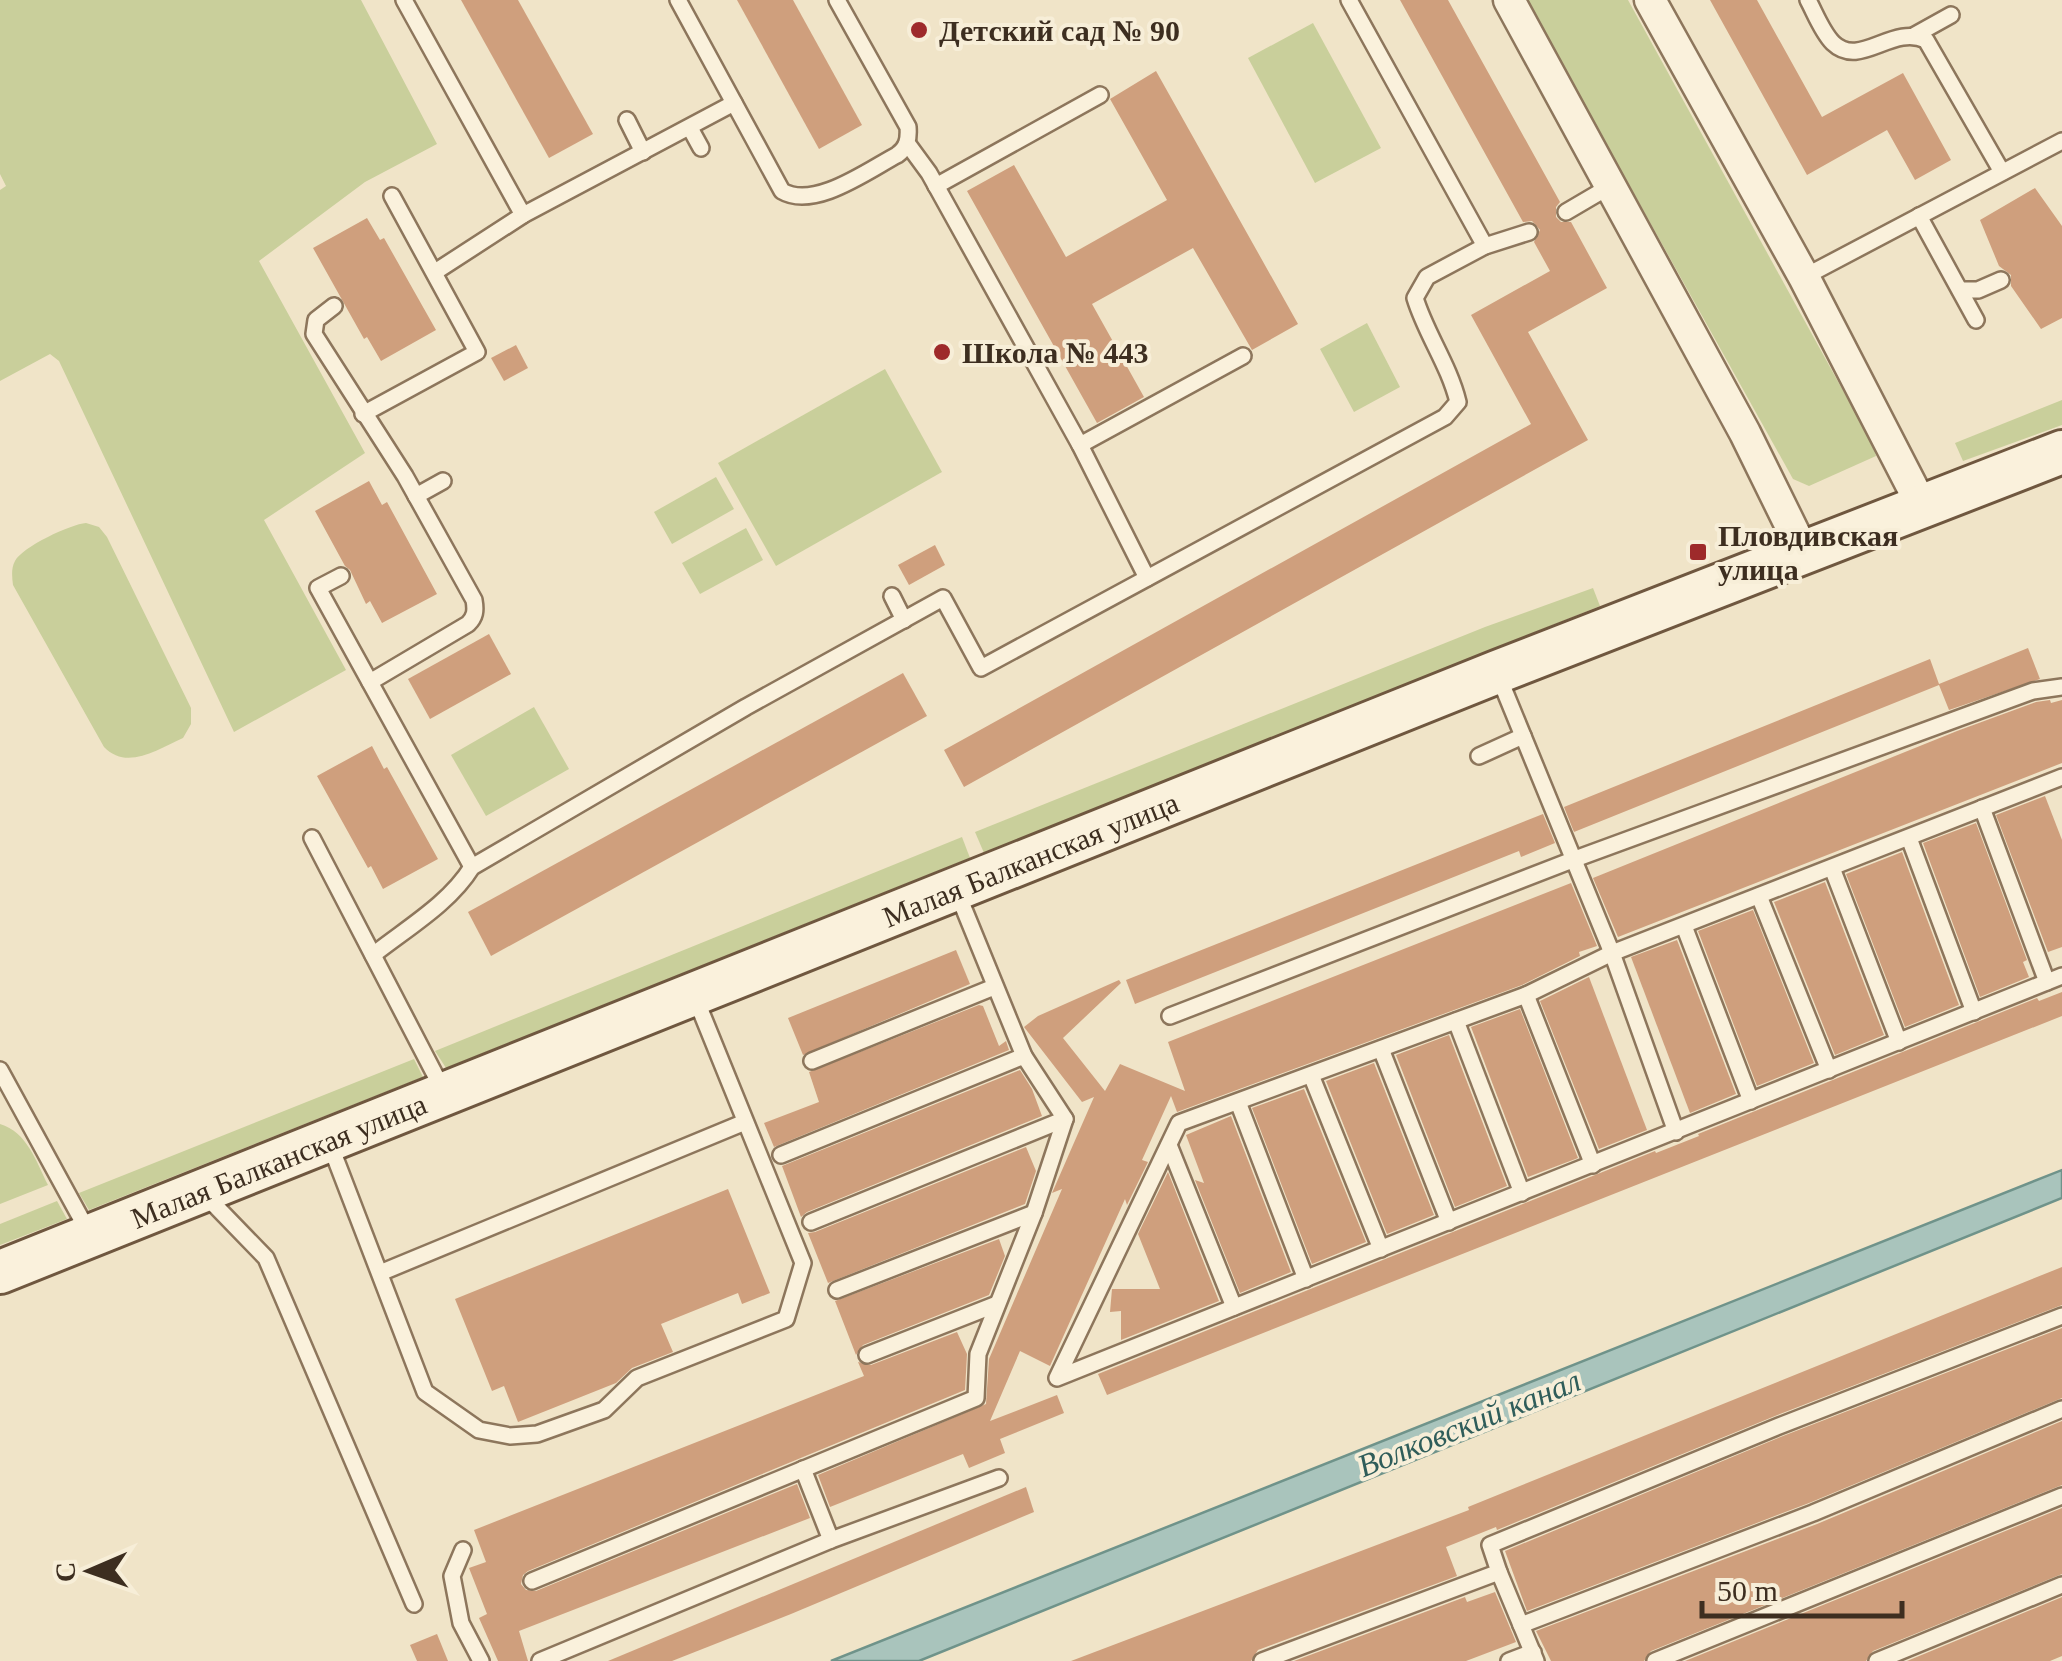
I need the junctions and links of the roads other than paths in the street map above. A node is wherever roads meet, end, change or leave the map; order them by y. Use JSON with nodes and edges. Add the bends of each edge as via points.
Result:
{"nodes":[{"id":1,"x":404,"y":0,"type":"edge"},
{"id":2,"x":678,"y":0,"type":"edge"},
{"id":3,"x":837,"y":0,"type":"edge"},
{"id":4,"x":1349,"y":0,"type":"edge"},
{"id":5,"x":1509,"y":0,"type":"edge"},
{"id":6,"x":1650,"y":0,"type":"edge"},
{"id":7,"x":1808,"y":0,"type":"edge"},
{"id":8,"x":1951,"y":15,"type":"dead end"},
{"id":9,"x":1914,"y":35,"type":"junction"},
{"id":10,"x":1100,"y":95,"type":"dead end"},
{"id":11,"x":734,"y":103,"type":"junction"},
{"id":12,"x":627,"y":120,"type":"dead end"},
{"id":13,"x":690,"y":128,"type":"junction"},
{"id":14,"x":2062,"y":141,"type":"edge"},
{"id":15,"x":907,"y":143,"type":"junction"},
{"id":16,"x":701,"y":148,"type":"dead end"},
{"id":17,"x":643,"y":152,"type":"junction"},
{"id":18,"x":2002,"y":172,"type":"junction"},
{"id":19,"x":1612,"y":185,"type":"junction"},
{"id":20,"x":936,"y":186,"type":"junction"},
{"id":21,"x":392,"y":196,"type":"dead end"},
{"id":22,"x":1566,"y":212,"type":"dead end"},
{"id":23,"x":522,"y":216,"type":"junction"},
{"id":24,"x":1918,"y":216,"type":"junction"},
{"id":25,"x":1529,"y":232,"type":"dead end"},
{"id":26,"x":1485,"y":246,"type":"junction"},
{"id":27,"x":434,"y":272,"type":"junction"},
{"id":28,"x":1804,"y":276,"type":"junction"},
{"id":29,"x":2002,"y":280,"type":"dead end"},
{"id":30,"x":1960,"y":290,"type":"junction"},
{"id":31,"x":334,"y":306,"type":"dead end"},
{"id":32,"x":1976,"y":320,"type":"dead end"},
{"id":33,"x":1242,"y":356,"type":"dead end"},
{"id":34,"x":363,"y":414,"type":"junction"},
{"id":35,"x":1080,"y":445,"type":"junction"},
{"id":36,"x":2062,"y":452,"type":"edge"},
{"id":37,"x":443,"y":481,"type":"dead end"},
{"id":38,"x":416,"y":496,"type":"junction"},
{"id":39,"x":1921,"y":504,"type":"junction"},
{"id":40,"x":1803,"y":552,"type":"junction"},
{"id":41,"x":341,"y":576,"type":"dead end"},
{"id":42,"x":1147,"y":578,"type":"junction"},
{"id":43,"x":892,"y":596,"type":"dead end"},
{"id":44,"x":904,"y":620,"type":"junction"},
{"id":45,"x":1497,"y":672,"type":"junction"},
{"id":46,"x":370,"y":682,"type":"junction"},
{"id":47,"x":2062,"y":687,"type":"edge"},
{"id":48,"x":1523,"y":736,"type":"junction"},
{"id":49,"x":1479,"y":756,"type":"dead end"},
{"id":50,"x":2058,"y":778,"type":"edge"},
{"id":51,"x":2062,"y":799,"type":"edge"},
{"id":52,"x":1982,"y":808,"type":"junction"},
{"id":53,"x":312,"y":838,"type":"dead end"},
{"id":54,"x":1909,"y":838,"type":"junction"},
{"id":55,"x":1575,"y":859,"type":"junction"},
{"id":56,"x":472,"y":867,"type":"junction"},
{"id":57,"x":1832,"y":868,"type":"junction"},
{"id":58,"x":956,"y":889,"type":"junction"},
{"id":59,"x":1760,"y":896,"type":"junction"},
{"id":60,"x":1684,"y":926,"type":"junction"},
{"id":61,"x":1612,"y":953,"type":"junction"},
{"id":62,"x":373,"y":955,"type":"junction"},
{"id":63,"x":2055,"y":979,"type":"edge"},
{"id":64,"x":994,"y":987,"type":"junction"},
{"id":65,"x":694,"y":994,"type":"junction"},
{"id":66,"x":1526,"y":995,"type":"junction"},
{"id":67,"x":1974,"y":1012,"type":"junction"},
{"id":68,"x":1170,"y":1016,"type":"dead end"},
{"id":69,"x":1456,"y":1021,"type":"junction"},
{"id":70,"x":1900,"y":1042,"type":"junction"},
{"id":71,"x":1381,"y":1049,"type":"junction"},
{"id":72,"x":1024,"y":1056,"type":"junction"},
{"id":73,"x":812,"y":1061,"type":"dead end"},
{"id":74,"x":0,"y":1070,"type":"edge"},
{"id":75,"x":1829,"y":1070,"type":"junction"},
{"id":76,"x":1311,"y":1074,"type":"junction"},
{"id":77,"x":445,"y":1093,"type":"junction"},
{"id":78,"x":15,"y":1098,"type":"junction"},
{"id":79,"x":1238,"y":1102,"type":"junction"},
{"id":80,"x":1751,"y":1102,"type":"junction"},
{"id":81,"x":0,"y":1106,"type":"edge"},
{"id":82,"x":1065,"y":1119,"type":"junction"},
{"id":83,"x":745,"y":1122,"type":"junction"},
{"id":84,"x":1676,"y":1132,"type":"junction"},
{"id":85,"x":329,"y":1142,"type":"junction"},
{"id":86,"x":1169,"y":1145,"type":"junction"},
{"id":87,"x":781,"y":1155,"type":"dead end"},
{"id":88,"x":1592,"y":1165,"type":"junction"},
{"id":89,"x":202,"y":1191,"type":"junction"},
{"id":90,"x":1522,"y":1193,"type":"junction"},
{"id":91,"x":1034,"y":1213,"type":"junction"},
{"id":92,"x":811,"y":1222,"type":"dead end"},
{"id":93,"x":1449,"y":1222,"type":"junction"},
{"id":94,"x":90,"y":1236,"type":"junction"},
{"id":95,"x":1381,"y":1249,"type":"junction"},
{"id":96,"x":0,"y":1272,"type":"edge"},
{"id":97,"x":380,"y":1273,"type":"junction"},
{"id":98,"x":1306,"y":1279,"type":"junction"},
{"id":99,"x":837,"y":1290,"type":"dead end"},
{"id":100,"x":997,"y":1304,"type":"junction"},
{"id":101,"x":1234,"y":1308,"type":"junction"},
{"id":102,"x":2062,"y":1316,"type":"edge"},
{"id":103,"x":867,"y":1355,"type":"dead end"},
{"id":104,"x":2062,"y":1409,"type":"edge"},
{"id":105,"x":803,"y":1469,"type":"junction"},
{"id":106,"x":999,"y":1478,"type":"dead end"},
{"id":107,"x":2062,"y":1496,"type":"edge"},
{"id":108,"x":831,"y":1540,"type":"junction"},
{"id":109,"x":463,"y":1550,"type":"dead end"},
{"id":110,"x":1499,"y":1572,"type":"junction"},
{"id":111,"x":532,"y":1581,"type":"dead end"},
{"id":112,"x":2062,"y":1585,"type":"edge"},
{"id":113,"x":414,"y":1604,"type":"dead end"},
{"id":114,"x":1522,"y":1625,"type":"junction"},
{"id":115,"x":1535,"y":1656,"type":"edge"},
{"id":116,"x":481,"y":1661,"type":"edge"},
{"id":117,"x":540,"y":1661,"type":"edge"},
{"id":118,"x":1262,"y":1661,"type":"edge"},
{"id":119,"x":1509,"y":1661,"type":"edge"},
{"id":120,"x":1655,"y":1661,"type":"edge"},
{"id":121,"x":1877,"y":1661,"type":"edge"}],
"edges":[{"from":1,"to":23,"type":"lane"},
{"from":2,"to":11,"type":"lane"},
{"from":3,"to":15,"type":"lane","via":[[908,128]]},
{"from":4,"to":26,"type":"lane"},
{"from":5,"to":19,"type":"street"},
{"from":6,"to":28,"type":"street"},
{"from":7,"to":9,"type":"lane","via":[[1842,49],[1861,51]]},
{"from":8,"to":9,"type":"lane"},
{"from":9,"to":18,"type":"lane","via":[[1933,47]]},
{"from":10,"to":20,"type":"lane"},
{"from":11,"to":13,"type":"lane"},
{"from":11,"to":15,"type":"lane","via":[[782,191],[803,199],[897,155]]},
{"from":12,"to":17,"type":"lane"},
{"from":13,"to":16,"type":"lane"},
{"from":13,"to":17,"type":"lane"},
{"from":14,"to":18,"type":"lane"},
{"from":15,"to":20,"type":"lane"},
{"from":17,"to":23,"type":"lane"},
{"from":18,"to":24,"type":"lane"},
{"from":19,"to":22,"type":"lane"},
{"from":19,"to":40,"type":"street"},
{"from":20,"to":35,"type":"lane"},
{"from":21,"to":27,"type":"lane"},
{"from":23,"to":27,"type":"lane"},
{"from":24,"to":28,"type":"lane"},
{"from":24,"to":30,"type":"lane"},
{"from":25,"to":26,"type":"lane"},
{"from":26,"to":42,"type":"lane","via":[[1427,277],[1414,298],[1453,380],[1458,402],[1446,416]]},
{"from":27,"to":34,"type":"lane","via":[[477,352]]},
{"from":28,"to":39,"type":"street"},
{"from":29,"to":30,"type":"lane"},
{"from":30,"to":32,"type":"lane"},
{"from":31,"to":34,"type":"lane","via":[[316,320],[314,334]]},
{"from":33,"to":35,"type":"lane"},
{"from":34,"to":38,"type":"lane"},
{"from":35,"to":42,"type":"lane"},
{"from":36,"to":39,"type":"street","name":"Малая Балканская улица"},
{"from":37,"to":38,"type":"lane"},
{"from":38,"to":46,"type":"lane","via":[[474,600],[474,618]]},
{"from":39,"to":40,"type":"street","name":"Малая Балканская улица"},
{"from":40,"to":45,"type":"street","name":"Малая Балканская улица"},
{"from":41,"to":46,"type":"lane","via":[[318,588]]},
{"from":42,"to":44,"type":"lane","via":[[981,668],[943,598]]},
{"from":43,"to":44,"type":"lane"},
{"from":44,"to":56,"type":"lane"},
{"from":45,"to":48,"type":"lane"},
{"from":45,"to":58,"type":"street","name":"Малая Балканская улица"},
{"from":46,"to":56,"type":"lane"},
{"from":47,"to":55,"type":"lane","via":[[2033,691]]},
{"from":48,"to":49,"type":"lane"},
{"from":48,"to":55,"type":"lane"},
{"from":50,"to":51,"type":"lane"},
{"from":50,"to":52,"type":"lane"},
{"from":52,"to":54,"type":"lane"},
{"from":52,"to":63,"type":"lane"},
{"from":53,"to":62,"type":"lane"},
{"from":54,"to":57,"type":"lane"},
{"from":54,"to":67,"type":"lane"},
{"from":55,"to":61,"type":"lane"},
{"from":55,"to":68,"type":"lane"},
{"from":56,"to":62,"type":"lane","via":[[462,884]]},
{"from":57,"to":59,"type":"lane"},
{"from":57,"to":70,"type":"lane"},
{"from":58,"to":64,"type":"lane"},
{"from":58,"to":65,"type":"street","name":"Малая Балканская улица"},
{"from":59,"to":60,"type":"lane"},
{"from":59,"to":75,"type":"lane"},
{"from":60,"to":61,"type":"lane"},
{"from":60,"to":80,"type":"lane"},
{"from":61,"to":66,"type":"lane"},
{"from":61,"to":84,"type":"lane"},
{"from":62,"to":77,"type":"lane"},
{"from":63,"to":67,"type":"lane"},
{"from":64,"to":72,"type":"lane"},
{"from":64,"to":73,"type":"lane"},
{"from":65,"to":77,"type":"street","name":"Малая Балканская улица"},
{"from":65,"to":83,"type":"lane"},
{"from":66,"to":69,"type":"lane"},
{"from":66,"to":88,"type":"lane"},
{"from":67,"to":70,"type":"lane"},
{"from":69,"to":71,"type":"lane"},
{"from":69,"to":90,"type":"lane"},
{"from":70,"to":75,"type":"lane"},
{"from":71,"to":76,"type":"lane"},
{"from":71,"to":93,"type":"lane"},
{"from":72,"to":82,"type":"lane"},
{"from":72,"to":87,"type":"lane"},
{"from":74,"to":78,"type":"lane"},
{"from":75,"to":80,"type":"lane"},
{"from":76,"to":79,"type":"lane"},
{"from":76,"to":95,"type":"lane"},
{"from":77,"to":85,"type":"street","name":"Малая Балканская улица"},
{"from":78,"to":81,"type":"lane"},
{"from":78,"to":94,"type":"lane"},
{"from":79,"to":86,"type":"lane","via":[[1179,1123]]},
{"from":79,"to":98,"type":"lane"},
{"from":80,"to":84,"type":"lane"},
{"from":82,"to":91,"type":"lane"},
{"from":82,"to":92,"type":"lane"},
{"from":83,"to":97,"type":"lane"},
{"from":83,"to":97,"type":"lane","via":[[802,1264],[786,1319],[637,1378],[604,1410],[537,1434],[479,1430],[425,1392]]},
{"from":84,"to":88,"type":"lane"},
{"from":85,"to":89,"type":"street","name":"Малая Балканская улица"},
{"from":85,"to":97,"type":"lane"},
{"from":86,"to":101,"type":"lane"},
{"from":86,"to":101,"type":"lane","via":[[1057,1378]]},
{"from":88,"to":90,"type":"lane"},
{"from":89,"to":94,"type":"street","name":"Малая Балканская улица"},
{"from":89,"to":113,"type":"lane","via":[[266,1258]]},
{"from":90,"to":93,"type":"lane"},
{"from":91,"to":99,"type":"lane"},
{"from":91,"to":100,"type":"lane"},
{"from":93,"to":95,"type":"lane"},
{"from":94,"to":96,"type":"street","name":"Малая Балканская улица"},
{"from":95,"to":98,"type":"lane"},
{"from":98,"to":101,"type":"lane"},
{"from":100,"to":103,"type":"lane"},
{"from":100,"to":105,"type":"lane","via":[[978,1354],[976,1398]]},
{"from":102,"to":110,"type":"lane","via":[[1490,1545]]},
{"from":104,"to":114,"type":"lane"},
{"from":105,"to":108,"type":"lane"},
{"from":105,"to":111,"type":"lane"},
{"from":106,"to":108,"type":"lane"},
{"from":107,"to":120,"type":"lane"},
{"from":108,"to":117,"type":"lane"},
{"from":109,"to":116,"type":"lane","via":[[452,1576],[461,1623]]},
{"from":110,"to":114,"type":"lane"},
{"from":110,"to":118,"type":"lane"},
{"from":112,"to":121,"type":"lane"},
{"from":114,"to":115,"type":"lane"},
{"from":115,"to":119,"type":"lane"}]}
